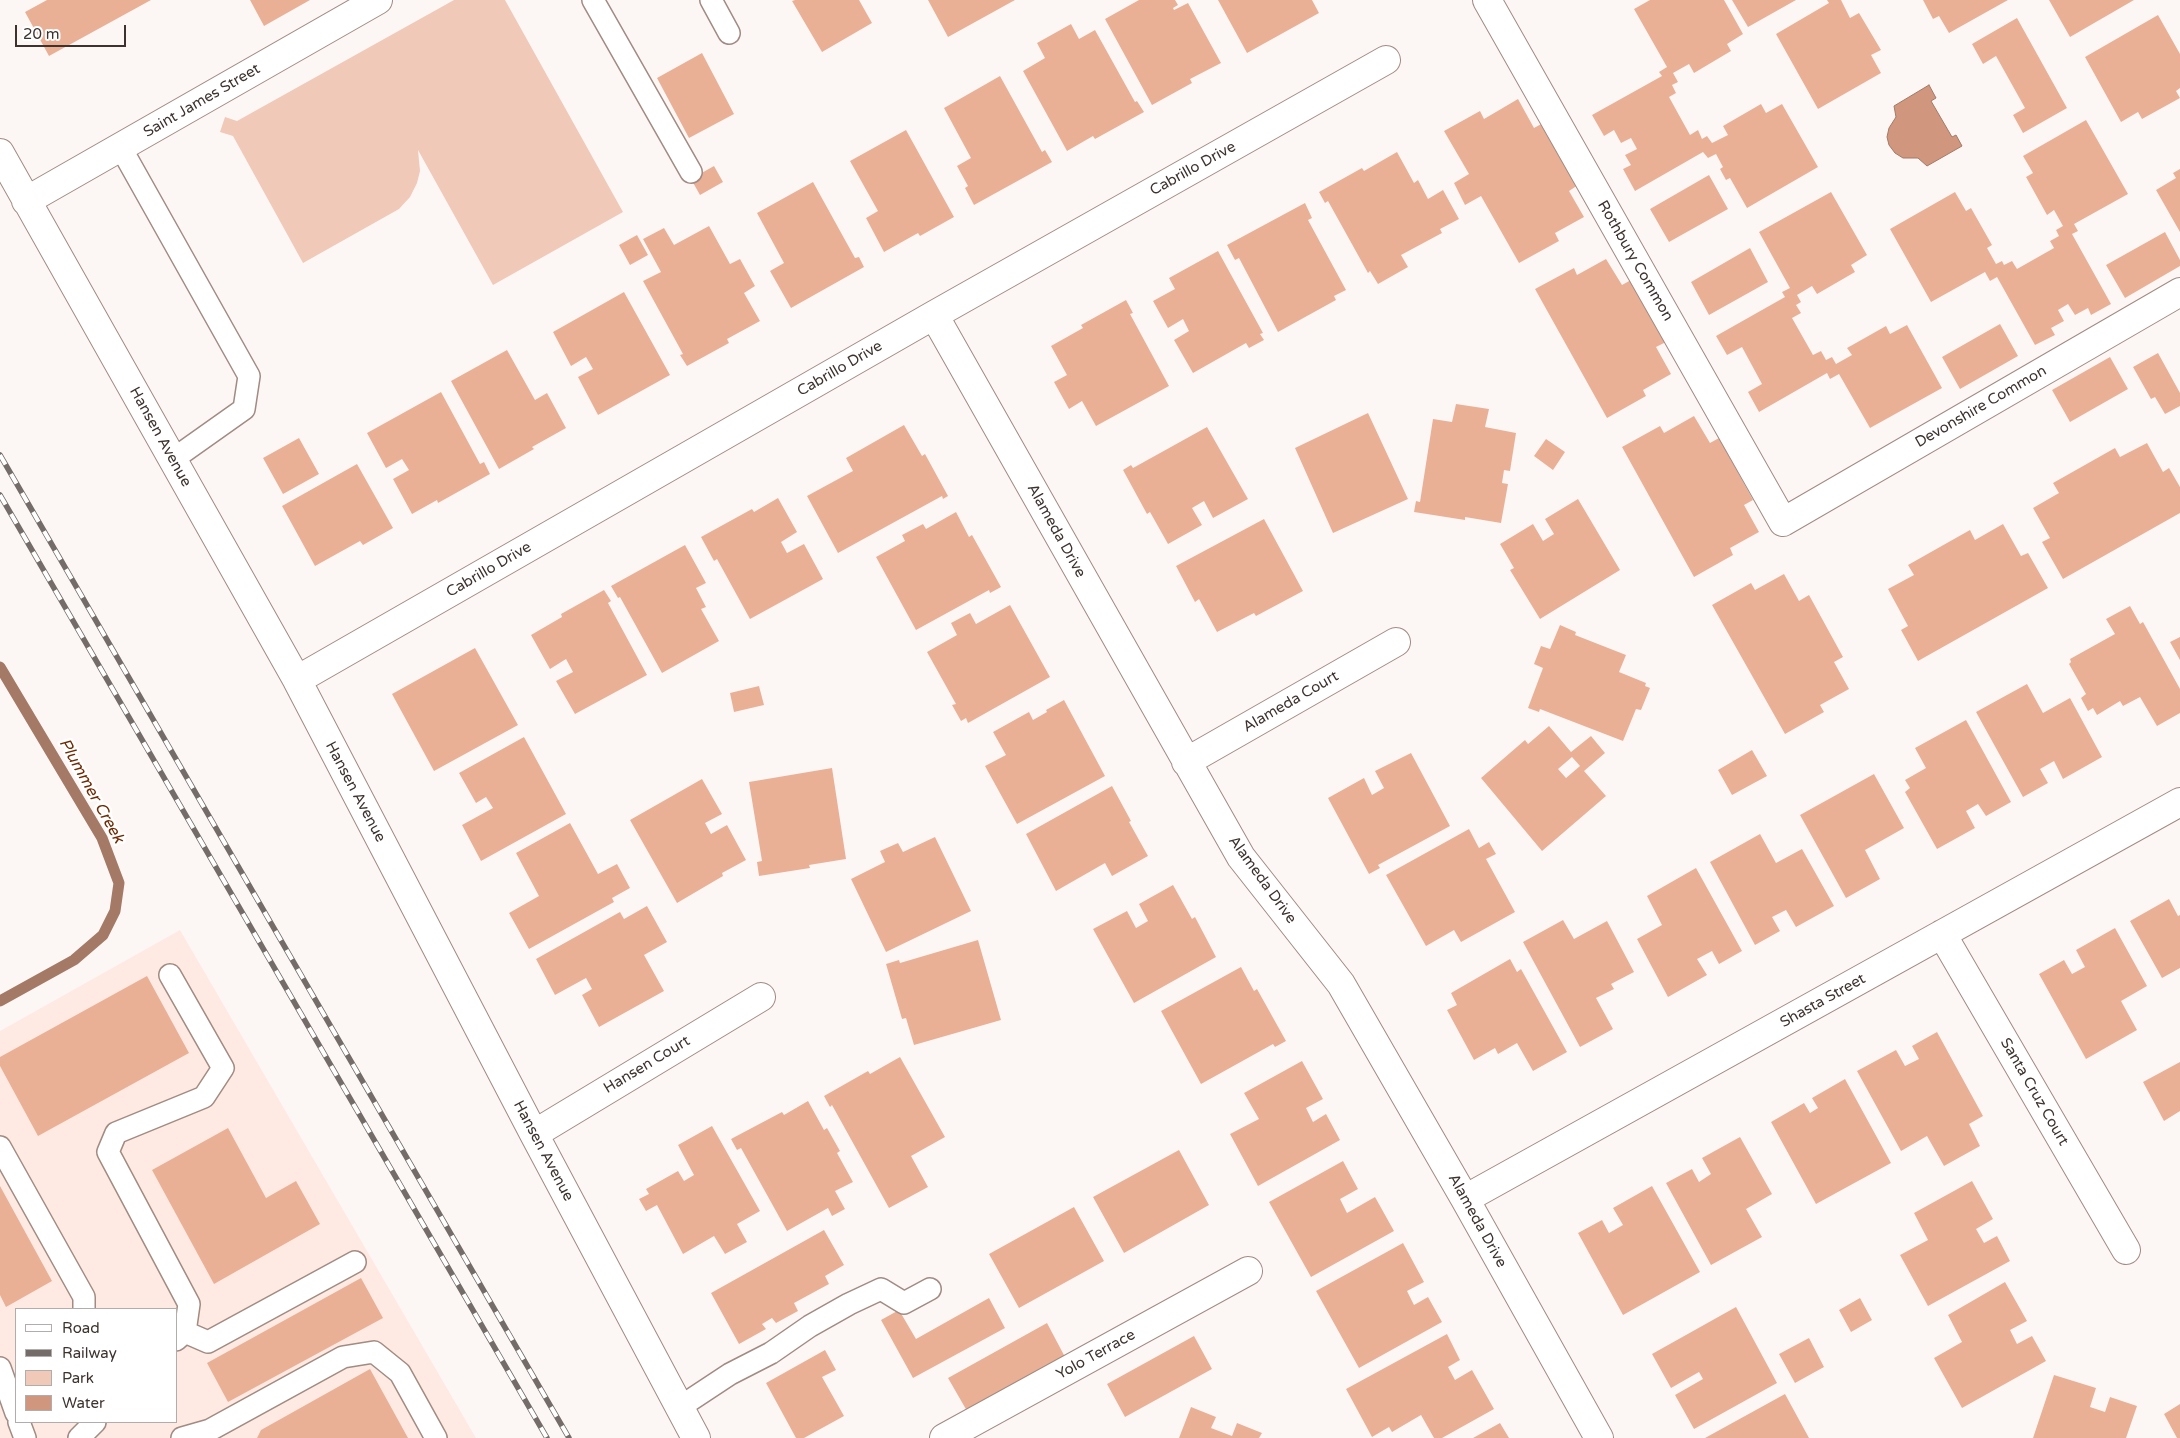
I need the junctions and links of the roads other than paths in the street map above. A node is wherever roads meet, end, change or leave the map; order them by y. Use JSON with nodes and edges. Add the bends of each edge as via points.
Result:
{"nodes":[{"id":1,"x":378,"y":0,"type":"edge"},
{"id":2,"x":593,"y":0,"type":"edge"},
{"id":3,"x":711,"y":0,"type":"edge"},
{"id":4,"x":1487,"y":0,"type":"edge"},
{"id":5,"x":729,"y":33,"type":"dead end"},
{"id":6,"x":1386,"y":60,"type":"dead end"},
{"id":7,"x":120,"y":148,"type":"junction"},
{"id":8,"x":0,"y":153,"type":"edge"},
{"id":9,"x":691,"y":172,"type":"dead end"},
{"id":10,"x":26,"y":201,"type":"junction"},
{"id":11,"x":2180,"y":292,"type":"edge"},
{"id":12,"x":934,"y":315,"type":"junction"},
{"id":13,"x":172,"y":460,"type":"junction"},
{"id":14,"x":1783,"y":522,"type":"joint"},
{"id":15,"x":1396,"y":642,"type":"dead end"},
{"id":16,"x":297,"y":680,"type":"junction"},
{"id":17,"x":1186,"y":762,"type":"junction"},
{"id":18,"x":2180,"y":802,"type":"edge"},
{"id":19,"x":1942,"y":934,"type":"junction"},
{"id":20,"x":170,"y":975,"type":"dead end"},
{"id":21,"x":761,"y":996,"type":"dead end"},
{"id":22,"x":534,"y":1134,"type":"junction"},
{"id":23,"x":0,"y":1147,"type":"edge"},
{"id":24,"x":1465,"y":1199,"type":"junction"},
{"id":25,"x":2126,"y":1250,"type":"dead end"},
{"id":26,"x":355,"y":1262,"type":"dead end"},
{"id":27,"x":1248,"y":1271,"type":"dead end"},
{"id":28,"x":930,"y":1289,"type":"dead end"},
{"id":29,"x":84,"y":1308,"type":"edge"},
{"id":30,"x":180,"y":1336,"type":"edge"},
{"id":31,"x":0,"y":1368,"type":"edge"},
{"id":32,"x":680,"y":1407,"type":"junction"},
{"id":33,"x":15,"y":1410,"type":"edge"},
{"id":34,"x":19,"y":1423,"type":"edge"},
{"id":35,"x":74,"y":1423,"type":"edge"},
{"id":36,"x":94,"y":1423,"type":"edge"},
{"id":37,"x":25,"y":1438,"type":"edge"},
{"id":38,"x":72,"y":1438,"type":"edge"},
{"id":39,"x":79,"y":1438,"type":"edge"},
{"id":40,"x":182,"y":1438,"type":"edge"},
{"id":41,"x":436,"y":1438,"type":"edge"},
{"id":42,"x":696,"y":1438,"type":"edge"},
{"id":43,"x":944,"y":1438,"type":"edge"},
{"id":44,"x":1599,"y":1438,"type":"edge"}],
"edges":[{"from":1,"to":7,"type":"street","name":"Saint James Street"},
{"from":2,"to":9,"type":"lane"},
{"from":3,"to":5,"type":"lane"},
{"from":4,"to":14,"type":"street","name":"Rothbury Common"},
{"from":6,"to":12,"type":"street","name":"Cabrillo Drive"},
{"from":7,"to":10,"type":"street","name":"Saint James Street"},
{"from":7,"to":13,"type":"lane","via":[[248,376],[244,409]]},
{"from":8,"to":10,"type":"street","name":"Hansen Avenue"},
{"from":10,"to":13,"type":"street","name":"Hansen Avenue"},
{"from":11,"to":14,"type":"street","name":"Devonshire Common"},
{"from":12,"to":16,"type":"street","name":"Cabrillo Drive"},
{"from":12,"to":17,"type":"street","name":"Alameda Drive"},
{"from":13,"to":16,"type":"street","name":"Hansen Avenue"},
{"from":15,"to":17,"type":"street","name":"Alameda Court"},
{"from":16,"to":22,"type":"street","name":"Hansen Avenue"},
{"from":17,"to":24,"type":"street","name":"Alameda Drive","via":[[1241,857],[1342,984]]},
{"from":18,"to":19,"type":"street","name":"Shasta Street"},
{"from":19,"to":24,"type":"street","name":"Shasta Street"},
{"from":19,"to":25,"type":"street","name":"Santa Cruz Court"},
{"from":20,"to":30,"type":"lane","via":[[223,1068],[204,1097],[116,1133],[108,1152],[189,1304]]},
{"from":21,"to":22,"type":"street","name":"Hansen Court"},
{"from":22,"to":32,"type":"street","name":"Hansen Avenue"},
{"from":23,"to":29,"type":"lane","via":[[84,1296]]},
{"from":24,"to":44,"type":"street","name":"Alameda Drive"},
{"from":26,"to":30,"type":"lane","via":[[208,1342]]},
{"from":27,"to":43,"type":"street","name":"Yolo Terrace"},
{"from":28,"to":32,"type":"lane","via":[[904,1303],[880,1289],[810,1326]]},
{"from":31,"to":33,"type":"lane"},
{"from":32,"to":42,"type":"street","name":"Hansen Avenue"},
{"from":34,"to":37,"type":"lane"},
{"from":35,"to":38,"type":"lane"},
{"from":36,"to":39,"type":"lane"},
{"from":40,"to":41,"type":"lane","via":[[210,1430],[343,1357],[374,1352],[400,1373]]}]}
